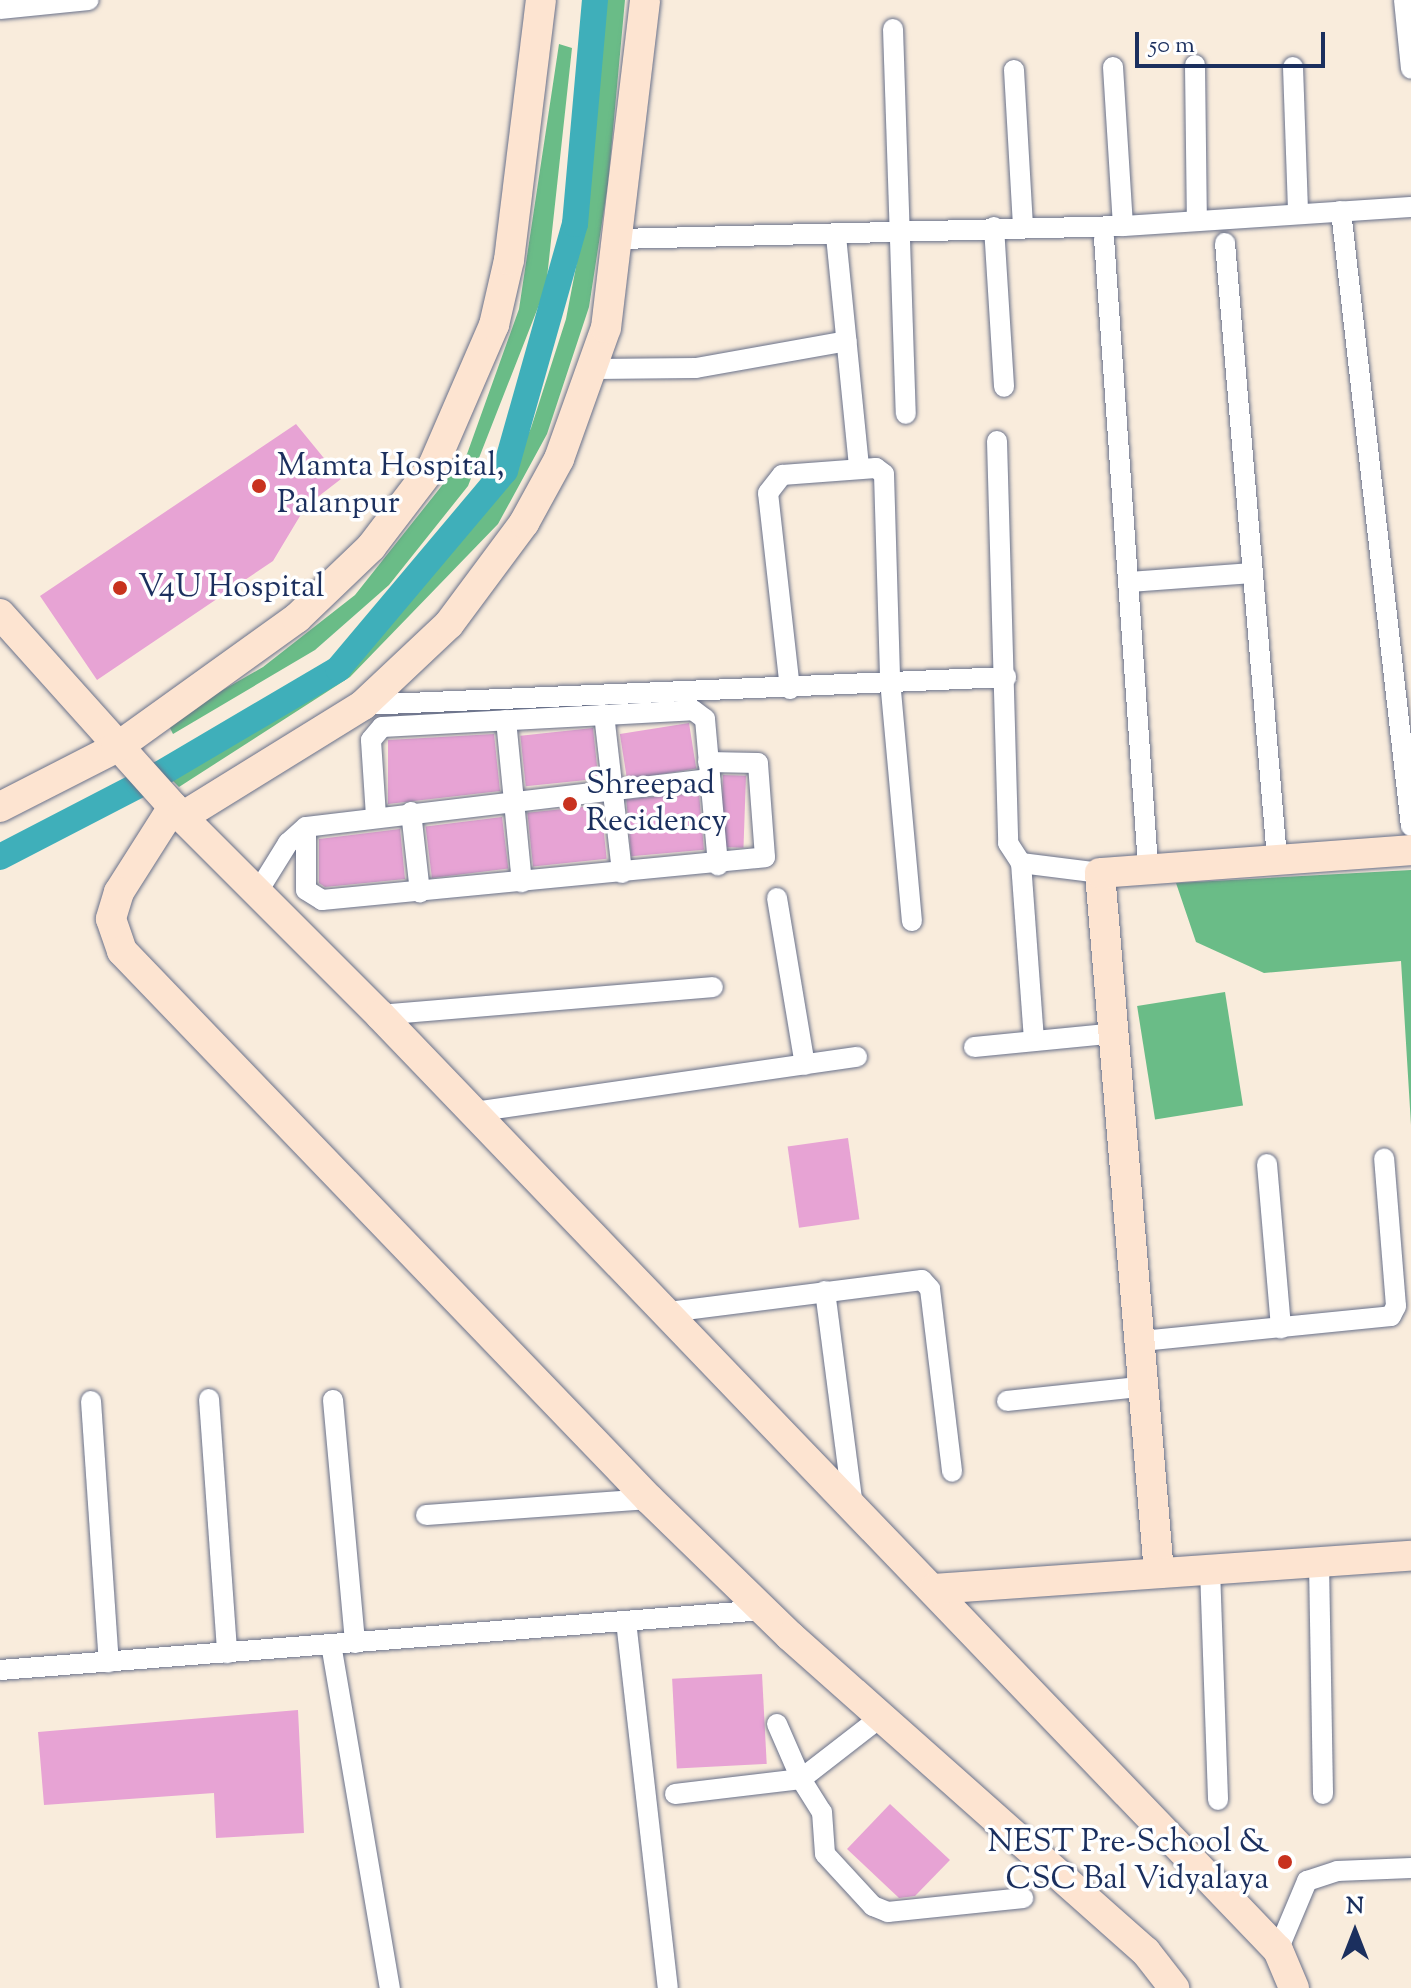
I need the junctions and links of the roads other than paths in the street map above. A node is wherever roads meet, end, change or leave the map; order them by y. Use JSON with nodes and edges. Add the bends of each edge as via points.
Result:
{"nodes":[{"id":1,"x":89,"y":0,"type":"edge"},
{"id":2,"x":541,"y":0,"type":"edge"},
{"id":3,"x":645,"y":0,"type":"edge"},
{"id":4,"x":1404,"y":0,"type":"edge"},
{"id":5,"x":0,"y":9,"type":"edge"},
{"id":6,"x":893,"y":29,"type":"dead end"},
{"id":7,"x":1195,"y":65,"type":"dead end"},
{"id":8,"x":1113,"y":67,"type":"dead end"},
{"id":9,"x":1293,"y":67,"type":"dead end"},
{"id":10,"x":1411,"y":69,"type":"edge"},
{"id":11,"x":1014,"y":70,"type":"dead end"},
{"id":12,"x":1411,"y":207,"type":"edge"},
{"id":13,"x":1341,"y":211,"type":"junction"},
{"id":14,"x":1298,"y":213,"type":"junction"},
{"id":15,"x":1197,"y":219,"type":"junction"},
{"id":16,"x":1123,"y":226,"type":"junction"},
{"id":17,"x":994,"y":227,"type":"junction"},
{"id":18,"x":1023,"y":227,"type":"junction"},
{"id":19,"x":903,"y":232,"type":"junction"},
{"id":20,"x":836,"y":236,"type":"junction"},
{"id":21,"x":1104,"y":238,"type":"dead end"},
{"id":22,"x":619,"y":239,"type":"junction"},
{"id":23,"x":1225,"y":243,"type":"dead end"},
{"id":24,"x":847,"y":341,"type":"junction"},
{"id":25,"x":595,"y":369,"type":"junction"},
{"id":26,"x":1004,"y":387,"type":"dead end"},
{"id":27,"x":906,"y":414,"type":"dead end"},
{"id":28,"x":997,"y":441,"type":"dead end"},
{"id":29,"x":859,"y":467,"type":"junction"},
{"id":30,"x":1253,"y":573,"type":"junction"},
{"id":31,"x":1129,"y":582,"type":"junction"},
{"id":32,"x":0,"y":614,"type":"edge"},
{"id":33,"x":1006,"y":677,"type":"junction"},
{"id":34,"x":890,"y":680,"type":"junction"},
{"id":35,"x":790,"y":689,"type":"junction"},
{"id":36,"x":363,"y":705,"type":"junction"},
{"id":37,"x":604,"y":714,"type":"junction"},
{"id":38,"x":506,"y":720,"type":"junction"},
{"id":39,"x":124,"y":755,"type":"junction"},
{"id":40,"x":709,"y":770,"type":"junction"},
{"id":41,"x":613,"y":790,"type":"junction"},
{"id":42,"x":514,"y":802,"type":"junction"},
{"id":43,"x":169,"y":804,"type":"junction"},
{"id":44,"x":0,"y":807,"type":"edge"},
{"id":45,"x":411,"y":812,"type":"junction"},
{"id":46,"x":376,"y":816,"type":"junction"},
{"id":47,"x":1411,"y":826,"type":"edge"},
{"id":48,"x":306,"y":827,"type":"junction"},
{"id":49,"x":1411,"y":850,"type":"edge"},
{"id":50,"x":1277,"y":858,"type":"junction"},
{"id":51,"x":1021,"y":863,"type":"junction"},
{"id":52,"x":718,"y":865,"type":"junction"},
{"id":53,"x":1148,"y":866,"type":"junction"},
{"id":54,"x":622,"y":873,"type":"junction"},
{"id":55,"x":1100,"y":873,"type":"junction"},
{"id":56,"x":522,"y":882,"type":"junction"},
{"id":57,"x":420,"y":892,"type":"junction"},
{"id":58,"x":257,"y":893,"type":"junction"},
{"id":59,"x":777,"y":898,"type":"dead end"},
{"id":60,"x":912,"y":921,"type":"dead end"},
{"id":61,"x":713,"y":987,"type":"dead end"},
{"id":62,"x":380,"y":1015,"type":"junction"},
{"id":63,"x":1117,"y":1033,"type":"junction"},
{"id":64,"x":1034,"y":1041,"type":"junction"},
{"id":65,"x":974,"y":1047,"type":"dead end"},
{"id":66,"x":857,"y":1057,"type":"dead end"},
{"id":67,"x":805,"y":1065,"type":"junction"},
{"id":68,"x":474,"y":1112,"type":"junction"},
{"id":69,"x":1384,"y":1158,"type":"dead end"},
{"id":70,"x":1267,"y":1164,"type":"dead end"},
{"id":71,"x":825,"y":1291,"type":"junction"},
{"id":72,"x":661,"y":1313,"type":"junction"},
{"id":73,"x":1281,"y":1328,"type":"junction"},
{"id":74,"x":1142,"y":1341,"type":"junction"},
{"id":75,"x":1147,"y":1386,"type":"junction"},
{"id":76,"x":209,"y":1399,"type":"dead end"},
{"id":77,"x":333,"y":1400,"type":"dead end"},
{"id":78,"x":91,"y":1401,"type":"dead end"},
{"id":79,"x":1007,"y":1401,"type":"dead end"},
{"id":80,"x":952,"y":1472,"type":"dead end"},
{"id":81,"x":649,"y":1499,"type":"junction"},
{"id":82,"x":853,"y":1511,"type":"junction"},
{"id":83,"x":426,"y":1515,"type":"dead end"},
{"id":84,"x":1411,"y":1556,"type":"edge"},
{"id":85,"x":1319,"y":1563,"type":"junction"},
{"id":86,"x":1210,"y":1569,"type":"junction"},
{"id":87,"x":1159,"y":1573,"type":"junction"},
{"id":88,"x":934,"y":1589,"type":"junction"},
{"id":89,"x":764,"y":1610,"type":"junction"},
{"id":90,"x":626,"y":1621,"type":"junction"},
{"id":91,"x":355,"y":1643,"type":"junction"},
{"id":92,"x":331,"y":1644,"type":"junction"},
{"id":93,"x":227,"y":1653,"type":"junction"},
{"id":94,"x":109,"y":1662,"type":"junction"},
{"id":95,"x":0,"y":1670,"type":"edge"},
{"id":96,"x":881,"y":1717,"type":"junction"},
{"id":97,"x":777,"y":1724,"type":"dead end"},
{"id":98,"x":801,"y":1779,"type":"junction"},
{"id":99,"x":675,"y":1794,"type":"dead end"},
{"id":100,"x":1323,"y":1794,"type":"dead end"},
{"id":101,"x":1218,"y":1800,"type":"dead end"},
{"id":102,"x":1411,"y":1868,"type":"edge"},
{"id":103,"x":1023,"y":1898,"type":"dead end"},
{"id":104,"x":1278,"y":1950,"type":"junction"},
{"id":105,"x":390,"y":1988,"type":"edge"},
{"id":106,"x":668,"y":1988,"type":"edge"},
{"id":107,"x":1174,"y":1988,"type":"edge"},
{"id":108,"x":1294,"y":1988,"type":"edge"}],
"edges":[{"from":1,"to":5,"type":"street"},
{"from":2,"to":39,"type":"street","via":[[509,260],[494,325],[433,466],[371,547],[297,618]]},
{"from":3,"to":22,"type":"street"},
{"from":4,"to":10,"type":"street"},
{"from":6,"to":19,"type":"street"},
{"from":7,"to":15,"type":"street"},
{"from":8,"to":16,"type":"street"},
{"from":9,"to":14,"type":"street"},
{"from":11,"to":18,"type":"street"},
{"from":12,"to":13,"type":"street"},
{"from":13,"to":14,"type":"street"},
{"from":13,"to":47,"type":"street"},
{"from":14,"to":15,"type":"street"},
{"from":15,"to":16,"type":"street"},
{"from":16,"to":18,"type":"street"},
{"from":17,"to":18,"type":"street"},
{"from":17,"to":19,"type":"street"},
{"from":17,"to":26,"type":"street"},
{"from":19,"to":20,"type":"street"},
{"from":19,"to":27,"type":"street"},
{"from":20,"to":22,"type":"street"},
{"from":20,"to":24,"type":"street"},
{"from":21,"to":31,"type":"street"},
{"from":22,"to":25,"type":"street"},
{"from":23,"to":30,"type":"street"},
{"from":24,"to":25,"type":"street","via":[[696,368]]},
{"from":24,"to":29,"type":"street"},
{"from":25,"to":36,"type":"street","via":[[559,459],[524,523],[449,624]]},
{"from":28,"to":33,"type":"street"},
{"from":29,"to":34,"type":"street","via":[[884,474]]},
{"from":29,"to":35,"type":"street","via":[[782,475],[768,493]]},
{"from":30,"to":31,"type":"street"},
{"from":30,"to":50,"type":"street"},
{"from":31,"to":53,"type":"street"},
{"from":32,"to":39,"type":"street"},
{"from":33,"to":34,"type":"street"},
{"from":33,"to":51,"type":"street","via":[[1008,843]]},
{"from":34,"to":35,"type":"street"},
{"from":34,"to":60,"type":"street"},
{"from":35,"to":36,"type":"street"},
{"from":36,"to":43,"type":"street"},
{"from":37,"to":38,"type":"street"},
{"from":37,"to":40,"type":"street","via":[[693,710],[705,719]]},
{"from":37,"to":41,"type":"street"},
{"from":38,"to":42,"type":"street"},
{"from":38,"to":46,"type":"street","via":[[375,731]]},
{"from":39,"to":43,"type":"street"},
{"from":39,"to":44,"type":"street"},
{"from":40,"to":41,"type":"street"},
{"from":40,"to":52,"type":"street"},
{"from":40,"to":52,"type":"street","via":[[751,761],[761,771],[765,857]]},
{"from":41,"to":42,"type":"street"},
{"from":41,"to":54,"type":"street"},
{"from":42,"to":45,"type":"street"},
{"from":42,"to":56,"type":"street"},
{"from":43,"to":58,"type":"street"},
{"from":43,"to":81,"type":"street","via":[[119,892],[111,919],[122,951]]},
{"from":45,"to":46,"type":"street"},
{"from":45,"to":57,"type":"street"},
{"from":46,"to":48,"type":"street"},
{"from":48,"to":57,"type":"street","via":[[306,890],[315,899]]},
{"from":48,"to":58,"type":"street","via":[[288,843]]},
{"from":49,"to":50,"type":"street"},
{"from":50,"to":53,"type":"street"},
{"from":51,"to":55,"type":"street"},
{"from":51,"to":64,"type":"street"},
{"from":52,"to":54,"type":"street"},
{"from":53,"to":55,"type":"street"},
{"from":54,"to":56,"type":"street"},
{"from":55,"to":63,"type":"street"},
{"from":56,"to":57,"type":"street"},
{"from":58,"to":62,"type":"street"},
{"from":59,"to":67,"type":"street"},
{"from":61,"to":62,"type":"street"},
{"from":62,"to":68,"type":"street"},
{"from":63,"to":64,"type":"street"},
{"from":63,"to":74,"type":"street"},
{"from":64,"to":65,"type":"street"},
{"from":66,"to":67,"type":"street"},
{"from":67,"to":68,"type":"street"},
{"from":68,"to":72,"type":"street"},
{"from":69,"to":73,"type":"street","via":[[1396,1306],[1391,1316]]},
{"from":70,"to":73,"type":"street"},
{"from":71,"to":72,"type":"street"},
{"from":71,"to":80,"type":"street","via":[[913,1279],[928,1284]]},
{"from":71,"to":82,"type":"street"},
{"from":72,"to":82,"type":"street"},
{"from":73,"to":74,"type":"street"},
{"from":74,"to":75,"type":"street"},
{"from":75,"to":79,"type":"street"},
{"from":75,"to":87,"type":"street"},
{"from":76,"to":93,"type":"street"},
{"from":77,"to":91,"type":"street"},
{"from":78,"to":94,"type":"street"},
{"from":81,"to":83,"type":"street"},
{"from":81,"to":89,"type":"street"},
{"from":82,"to":88,"type":"street"},
{"from":84,"to":85,"type":"street"},
{"from":85,"to":86,"type":"street"},
{"from":85,"to":100,"type":"street"},
{"from":86,"to":87,"type":"street"},
{"from":86,"to":101,"type":"street"},
{"from":87,"to":88,"type":"street"},
{"from":88,"to":104,"type":"street"},
{"from":89,"to":90,"type":"street"},
{"from":89,"to":96,"type":"street"},
{"from":90,"to":91,"type":"street"},
{"from":90,"to":106,"type":"street"},
{"from":91,"to":92,"type":"street"},
{"from":92,"to":93,"type":"street"},
{"from":92,"to":105,"type":"street"},
{"from":93,"to":94,"type":"street"},
{"from":94,"to":95,"type":"street"},
{"from":96,"to":98,"type":"street"},
{"from":96,"to":107,"type":"street","via":[[1146,1952]]},
{"from":97,"to":98,"type":"street"},
{"from":98,"to":99,"type":"street"},
{"from":98,"to":103,"type":"street","via":[[825,1821],[825,1854],[880,1910]]},
{"from":102,"to":104,"type":"street","via":[[1337,1871],[1307,1881]]},
{"from":104,"to":108,"type":"street"}]}
